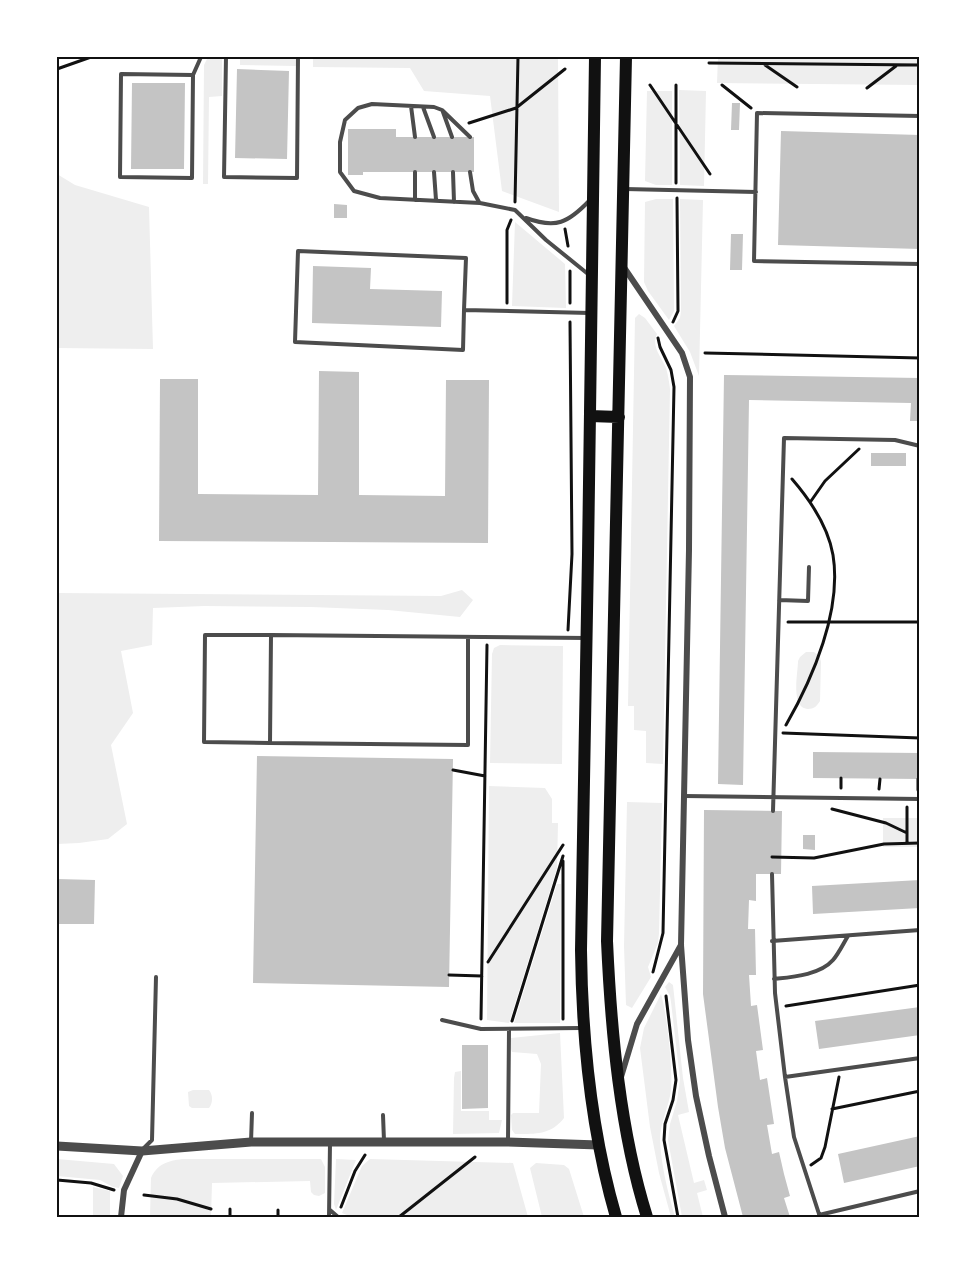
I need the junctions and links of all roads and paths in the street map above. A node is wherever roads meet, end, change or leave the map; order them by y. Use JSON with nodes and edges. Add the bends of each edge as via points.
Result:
{"nodes":[{"id":1,"x":91,"y":57,"type":"edge"},
{"id":2,"x":201,"y":57,"type":"edge"},
{"id":3,"x":226,"y":57,"type":"edge"},
{"id":4,"x":298,"y":57,"type":"edge"},
{"id":5,"x":518,"y":57,"type":"edge"},
{"id":6,"x":595,"y":57,"type":"edge"},
{"id":7,"x":626,"y":57,"type":"edge"},
{"id":8,"x":708,"y":63,"type":"dead end"},
{"id":9,"x":763,"y":64,"type":"junction"},
{"id":10,"x":897,"y":65,"type":"junction"},
{"id":11,"x":920,"y":65,"type":"edge"},
{"id":12,"x":57,"y":69,"type":"edge"},
{"id":13,"x":565,"y":69,"type":"dead end"},
{"id":14,"x":194,"y":75,"type":"junction"},
{"id":15,"x":650,"y":85,"type":"dead end"},
{"id":16,"x":676,"y":85,"type":"dead end"},
{"id":17,"x":722,"y":85,"type":"dead end"},
{"id":18,"x":797,"y":87,"type":"dead end"},
{"id":19,"x":867,"y":88,"type":"dead end"},
{"id":20,"x":411,"y":106,"type":"junction"},
{"id":21,"x":423,"y":107,"type":"junction"},
{"id":22,"x":516,"y":108,"type":"junction"},
{"id":23,"x":442,"y":110,"type":"junction"},
{"id":24,"x":758,"y":112,"type":"junction"},
{"id":25,"x":920,"y":116,"type":"edge"},
{"id":26,"x":676,"y":125,"type":"junction"},
{"id":27,"x":459,"y":127,"type":"junction"},
{"id":28,"x":415,"y":137,"type":"dead end"},
{"id":29,"x":434,"y":137,"type":"dead end"},
{"id":30,"x":453,"y":137,"type":"dead end"},
{"id":31,"x":470,"y":137,"type":"dead end"},
{"id":32,"x":415,"y":172,"type":"dead end"},
{"id":33,"x":434,"y":172,"type":"dead end"},
{"id":34,"x":453,"y":172,"type":"dead end"},
{"id":35,"x":470,"y":172,"type":"dead end"},
{"id":36,"x":710,"y":174,"type":"dead end"},
{"id":37,"x":624,"y":189,"type":"junction"},
{"id":38,"x":676,"y":190,"type":"junction"},
{"id":39,"x":756,"y":192,"type":"junction"},
{"id":40,"x":592,"y":198,"type":"junction"},
{"id":41,"x":415,"y":200,"type":"junction"},
{"id":42,"x":436,"y":201,"type":"junction"},
{"id":43,"x":454,"y":202,"type":"junction"},
{"id":44,"x":480,"y":203,"type":"junction"},
{"id":45,"x":515,"y":210,"type":"junction"},
{"id":46,"x":525,"y":218,"type":"junction"},
{"id":47,"x":564,"y":221,"type":"junction"},
{"id":48,"x":570,"y":260,"type":"junction"},
{"id":49,"x":920,"y":264,"type":"edge"},
{"id":50,"x":623,"y":265,"type":"junction"},
{"id":51,"x":591,"y":276,"type":"junction"},
{"id":52,"x":464,"y":310,"type":"junction"},
{"id":53,"x":507,"y":311,"type":"junction"},
{"id":54,"x":570,"y":312,"type":"junction"},
{"id":55,"x":590,"y":313,"type":"junction"},
{"id":56,"x":666,"y":330,"type":"junction"},
{"id":57,"x":705,"y":353,"type":"dead end"},
{"id":58,"x":920,"y":357,"type":"edge"},
{"id":59,"x":590,"y":416,"type":"junction"},
{"id":60,"x":619,"y":417,"type":"junction"},
{"id":61,"x":869,"y":439,"type":"junction"},
{"id":62,"x":920,"y":446,"type":"edge"},
{"id":63,"x":783,"y":468,"type":"junction"},
{"id":64,"x":811,"y":501,"type":"junction"},
{"id":65,"x":809,"y":567,"type":"dead end"},
{"id":66,"x":779,"y":600,"type":"junction"},
{"id":67,"x":779,"y":622,"type":"junction"},
{"id":68,"x":829,"y":622,"type":"junction"},
{"id":69,"x":918,"y":622,"type":"dead end"},
{"id":70,"x":271,"y":635,"type":"junction"},
{"id":71,"x":468,"y":637,"type":"junction"},
{"id":72,"x":487,"y":637,"type":"junction"},
{"id":73,"x":567,"y":638,"type":"junction"},
{"id":74,"x":586,"y":638,"type":"junction"},
{"id":75,"x":776,"y":733,"type":"junction"},
{"id":76,"x":782,"y":733,"type":"junction"},
{"id":77,"x":920,"y":738,"type":"edge"},
{"id":78,"x":270,"y":743,"type":"junction"},
{"id":79,"x":453,"y":770,"type":"dead end"},
{"id":80,"x":484,"y":776,"type":"junction"},
{"id":81,"x":841,"y":778,"type":"dead end"},
{"id":82,"x":880,"y":779,"type":"dead end"},
{"id":83,"x":918,"y":779,"type":"dead end"},
{"id":84,"x":841,"y":792,"type":"dead end"},
{"id":85,"x":879,"y":793,"type":"dead end"},
{"id":86,"x":917,"y":794,"type":"dead end"},
{"id":87,"x":684,"y":796,"type":"junction"},
{"id":88,"x":773,"y":797,"type":"junction"},
{"id":89,"x":907,"y":799,"type":"junction"},
{"id":90,"x":920,"y":799,"type":"edge"},
{"id":91,"x":828,"y":807,"type":"dead end"},
{"id":92,"x":772,"y":811,"type":"dead end"},
{"id":93,"x":907,"y":833,"type":"junction"},
{"id":94,"x":907,"y":843,"type":"junction"},
{"id":95,"x":920,"y":843,"type":"edge"},
{"id":96,"x":563,"y":845,"type":"dead end"},
{"id":97,"x":772,"y":857,"type":"dead end"},
{"id":98,"x":772,"y":874,"type":"dead end"},
{"id":99,"x":920,"y":930,"type":"edge"},
{"id":100,"x":848,"y":936,"type":"junction"},
{"id":101,"x":772,"y":941,"type":"junction"},
{"id":102,"x":681,"y":945,"type":"junction"},
{"id":103,"x":488,"y":962,"type":"dead end"},
{"id":104,"x":449,"y":975,"type":"dead end"},
{"id":105,"x":482,"y":976,"type":"junction"},
{"id":106,"x":156,"y":977,"type":"dead end"},
{"id":107,"x":774,"y":979,"type":"junction"},
{"id":108,"x":659,"y":984,"type":"junction"},
{"id":109,"x":920,"y":985,"type":"edge"},
{"id":110,"x":777,"y":1008,"type":"junction"},
{"id":111,"x":442,"y":1020,"type":"dead end"},
{"id":112,"x":585,"y":1028,"type":"junction"},
{"id":113,"x":481,"y":1029,"type":"junction"},
{"id":114,"x":563,"y":1029,"type":"junction"},
{"id":115,"x":509,"y":1030,"type":"junction"},
{"id":116,"x":920,"y":1058,"type":"edge"},
{"id":117,"x":840,"y":1070,"type":"junction"},
{"id":118,"x":785,"y":1077,"type":"junction"},
{"id":119,"x":620,"y":1081,"type":"junction"},
{"id":120,"x":920,"y":1091,"type":"edge"},
{"id":121,"x":832,"y":1109,"type":"junction"},
{"id":122,"x":252,"y":1113,"type":"dead end"},
{"id":123,"x":383,"y":1115,"type":"dead end"},
{"id":124,"x":251,"y":1142,"type":"junction"},
{"id":125,"x":330,"y":1142,"type":"junction"},
{"id":126,"x":384,"y":1142,"type":"junction"},
{"id":127,"x":508,"y":1142,"type":"junction"},
{"id":128,"x":599,"y":1145,"type":"junction"},
{"id":129,"x":57,"y":1146,"type":"edge"},
{"id":130,"x":142,"y":1151,"type":"junction"},
{"id":131,"x":366,"y":1155,"type":"dead end"},
{"id":132,"x":475,"y":1157,"type":"dead end"},
{"id":133,"x":804,"y":1168,"type":"junction"},
{"id":134,"x":57,"y":1180,"type":"edge"},
{"id":135,"x":114,"y":1190,"type":"dead end"},
{"id":136,"x":920,"y":1191,"type":"edge"},
{"id":137,"x":144,"y":1195,"type":"dead end"},
{"id":138,"x":211,"y":1209,"type":"dead end"},
{"id":139,"x":230,"y":1209,"type":"dead end"},
{"id":140,"x":278,"y":1210,"type":"dead end"},
{"id":141,"x":329,"y":1210,"type":"junction"},
{"id":142,"x":338,"y":1216,"type":"edge"},
{"id":143,"x":820,"y":1216,"type":"edge"},
{"id":144,"x":121,"y":1217,"type":"edge"},
{"id":145,"x":230,"y":1217,"type":"edge"},
{"id":146,"x":278,"y":1217,"type":"edge"},
{"id":147,"x":329,"y":1217,"type":"edge"},
{"id":148,"x":399,"y":1217,"type":"edge"},
{"id":149,"x":616,"y":1217,"type":"edge"},
{"id":150,"x":647,"y":1217,"type":"edge"},
{"id":151,"x":678,"y":1217,"type":"edge"},
{"id":152,"x":725,"y":1217,"type":"edge"}],
"edges":[{"from":1,"to":12,"type":"path"},
{"from":2,"to":14,"type":"lane"},
{"from":3,"to":4,"type":"lane","via":[[224,177],[297,178]]},
{"from":5,"to":22,"type":"path"},
{"from":6,"to":40,"type":"main road"},
{"from":7,"to":37,"type":"main road"},
{"from":8,"to":9,"type":"path"},
{"from":9,"to":10,"type":"path"},
{"from":9,"to":18,"type":"path"},
{"from":10,"to":11,"type":"path"},
{"from":10,"to":19,"type":"path"},
{"from":13,"to":22,"type":"path"},
{"from":14,"to":14,"type":"lane","via":[[121,74],[120,177],[192,178]]},
{"from":15,"to":26,"type":"path"},
{"from":16,"to":26,"type":"path"},
{"from":17,"to":24,"type":"path"},
{"from":20,"to":21,"type":"lane"},
{"from":20,"to":28,"type":"lane"},
{"from":20,"to":41,"type":"lane","via":[[372,104],[358,108],[345,120],[340,172],[354,191],[380,198]]},
{"from":21,"to":23,"type":"lane"},
{"from":21,"to":29,"type":"lane"},
{"from":22,"to":27,"type":"path"},
{"from":22,"to":45,"type":"path"},
{"from":23,"to":27,"type":"lane"},
{"from":23,"to":30,"type":"lane"},
{"from":24,"to":25,"type":"lane"},
{"from":24,"to":39,"type":"lane"},
{"from":26,"to":36,"type":"path"},
{"from":26,"to":38,"type":"path"},
{"from":27,"to":31,"type":"lane"},
{"from":32,"to":41,"type":"lane"},
{"from":33,"to":42,"type":"lane"},
{"from":34,"to":43,"type":"lane"},
{"from":35,"to":44,"type":"lane"},
{"from":37,"to":38,"type":"lane"},
{"from":37,"to":50,"type":"main road"},
{"from":38,"to":39,"type":"lane"},
{"from":38,"to":56,"type":"path","via":[[678,311]]},
{"from":39,"to":49,"type":"lane","via":[[754,261]]},
{"from":40,"to":47,"type":"lane"},
{"from":40,"to":51,"type":"main road"},
{"from":41,"to":42,"type":"lane"},
{"from":42,"to":43,"type":"lane"},
{"from":43,"to":44,"type":"lane"},
{"from":44,"to":45,"type":"lane"},
{"from":45,"to":46,"type":"lane"},
{"from":45,"to":53,"type":"path","via":[[507,230]]},
{"from":46,"to":47,"type":"lane","via":[[539,223]]},
{"from":46,"to":48,"type":"lane"},
{"from":47,"to":48,"type":"path"},
{"from":48,"to":51,"type":"lane"},
{"from":48,"to":54,"type":"path"},
{"from":50,"to":56,"type":"street"},
{"from":50,"to":60,"type":"main road"},
{"from":51,"to":55,"type":"main road"},
{"from":52,"to":52,"type":"lane","via":[[466,258],[298,251],[295,342],[463,350]]},
{"from":52,"to":53,"type":"lane"},
{"from":53,"to":54,"type":"lane"},
{"from":54,"to":55,"type":"lane"},
{"from":54,"to":73,"type":"path","via":[[572,554]]},
{"from":55,"to":59,"type":"main road"},
{"from":56,"to":87,"type":"street","via":[[682,353],[690,377]]},
{"from":56,"to":108,"type":"path","via":[[658,342],[674,387],[663,933],[652,968]]},
{"from":57,"to":58,"type":"path"},
{"from":59,"to":60,"type":"main road"},
{"from":59,"to":74,"type":"main road"},
{"from":60,"to":119,"type":"main road","via":[[608,941],[613,1040]]},
{"from":61,"to":62,"type":"lane"},
{"from":61,"to":63,"type":"lane","via":[[784,438]]},
{"from":61,"to":64,"type":"path","via":[[825,481]]},
{"from":63,"to":64,"type":"path"},
{"from":63,"to":66,"type":"lane"},
{"from":64,"to":68,"type":"path","via":[[833,556]]},
{"from":65,"to":66,"type":"lane","via":[[808,600]]},
{"from":66,"to":67,"type":"lane"},
{"from":67,"to":68,"type":"path"},
{"from":67,"to":75,"type":"lane"},
{"from":68,"to":69,"type":"path"},
{"from":68,"to":76,"type":"path","via":[[798,705]]},
{"from":70,"to":71,"type":"lane"},
{"from":70,"to":78,"type":"lane"},
{"from":70,"to":78,"type":"lane","via":[[205,635],[204,742]]},
{"from":71,"to":72,"type":"lane"},
{"from":71,"to":78,"type":"lane","via":[[468,745]]},
{"from":72,"to":73,"type":"lane"},
{"from":72,"to":80,"type":"path"},
{"from":73,"to":74,"type":"lane"},
{"from":74,"to":112,"type":"main road","via":[[580,914]]},
{"from":75,"to":76,"type":"path"},
{"from":75,"to":88,"type":"lane"},
{"from":76,"to":77,"type":"path"},
{"from":79,"to":80,"type":"path"},
{"from":80,"to":105,"type":"path"},
{"from":81,"to":84,"type":"path"},
{"from":82,"to":85,"type":"path"},
{"from":83,"to":86,"type":"path"},
{"from":87,"to":88,"type":"lane"},
{"from":87,"to":102,"type":"street"},
{"from":88,"to":89,"type":"lane"},
{"from":88,"to":92,"type":"lane"},
{"from":89,"to":90,"type":"lane"},
{"from":89,"to":93,"type":"path"},
{"from":91,"to":93,"type":"path"},
{"from":93,"to":94,"type":"path"},
{"from":94,"to":95,"type":"path"},
{"from":94,"to":97,"type":"path","via":[[814,858]]},
{"from":96,"to":103,"type":"path"},
{"from":98,"to":101,"type":"lane"},
{"from":99,"to":100,"type":"lane"},
{"from":100,"to":101,"type":"lane"},
{"from":100,"to":107,"type":"lane","via":[[827,966]]},
{"from":101,"to":107,"type":"lane"},
{"from":102,"to":108,"type":"street"},
{"from":102,"to":152,"type":"street","via":[[696,1096]]},
{"from":104,"to":105,"type":"path"},
{"from":105,"to":113,"type":"path"},
{"from":106,"to":130,"type":"lane","via":[[152,1140]]},
{"from":107,"to":110,"type":"lane"},
{"from":108,"to":119,"type":"street","via":[[637,1024]]},
{"from":108,"to":151,"type":"path","via":[[667,1000],[676,1080],[664,1140]]},
{"from":109,"to":110,"type":"path"},
{"from":110,"to":118,"type":"lane"},
{"from":111,"to":113,"type":"lane"},
{"from":112,"to":114,"type":"lane"},
{"from":112,"to":128,"type":"main road"},
{"from":113,"to":115,"type":"lane"},
{"from":114,"to":115,"type":"lane"},
{"from":114,"to":115,"type":"path","via":[[563,856]]},
{"from":115,"to":127,"type":"lane"},
{"from":116,"to":117,"type":"lane"},
{"from":117,"to":118,"type":"lane"},
{"from":117,"to":121,"type":"path"},
{"from":118,"to":133,"type":"lane","via":[[794,1137]]},
{"from":119,"to":150,"type":"main road","via":[[635,1176]]},
{"from":120,"to":121,"type":"path"},
{"from":121,"to":133,"type":"path","via":[[820,1158]]},
{"from":122,"to":124,"type":"lane"},
{"from":123,"to":126,"type":"lane"},
{"from":124,"to":125,"type":"street"},
{"from":124,"to":130,"type":"street"},
{"from":125,"to":126,"type":"street"},
{"from":125,"to":141,"type":"lane"},
{"from":126,"to":127,"type":"street"},
{"from":127,"to":128,"type":"street"},
{"from":128,"to":149,"type":"main road"},
{"from":129,"to":130,"type":"street"},
{"from":130,"to":144,"type":"street","via":[[124,1190]]},
{"from":131,"to":142,"type":"path","via":[[355,1171]]},
{"from":132,"to":148,"type":"path"},
{"from":133,"to":143,"type":"lane"},
{"from":134,"to":135,"type":"path"},
{"from":136,"to":143,"type":"lane"},
{"from":137,"to":138,"type":"path"},
{"from":139,"to":145,"type":"path"},
{"from":140,"to":146,"type":"path"},
{"from":141,"to":142,"type":"lane"},
{"from":141,"to":147,"type":"lane"}]}
